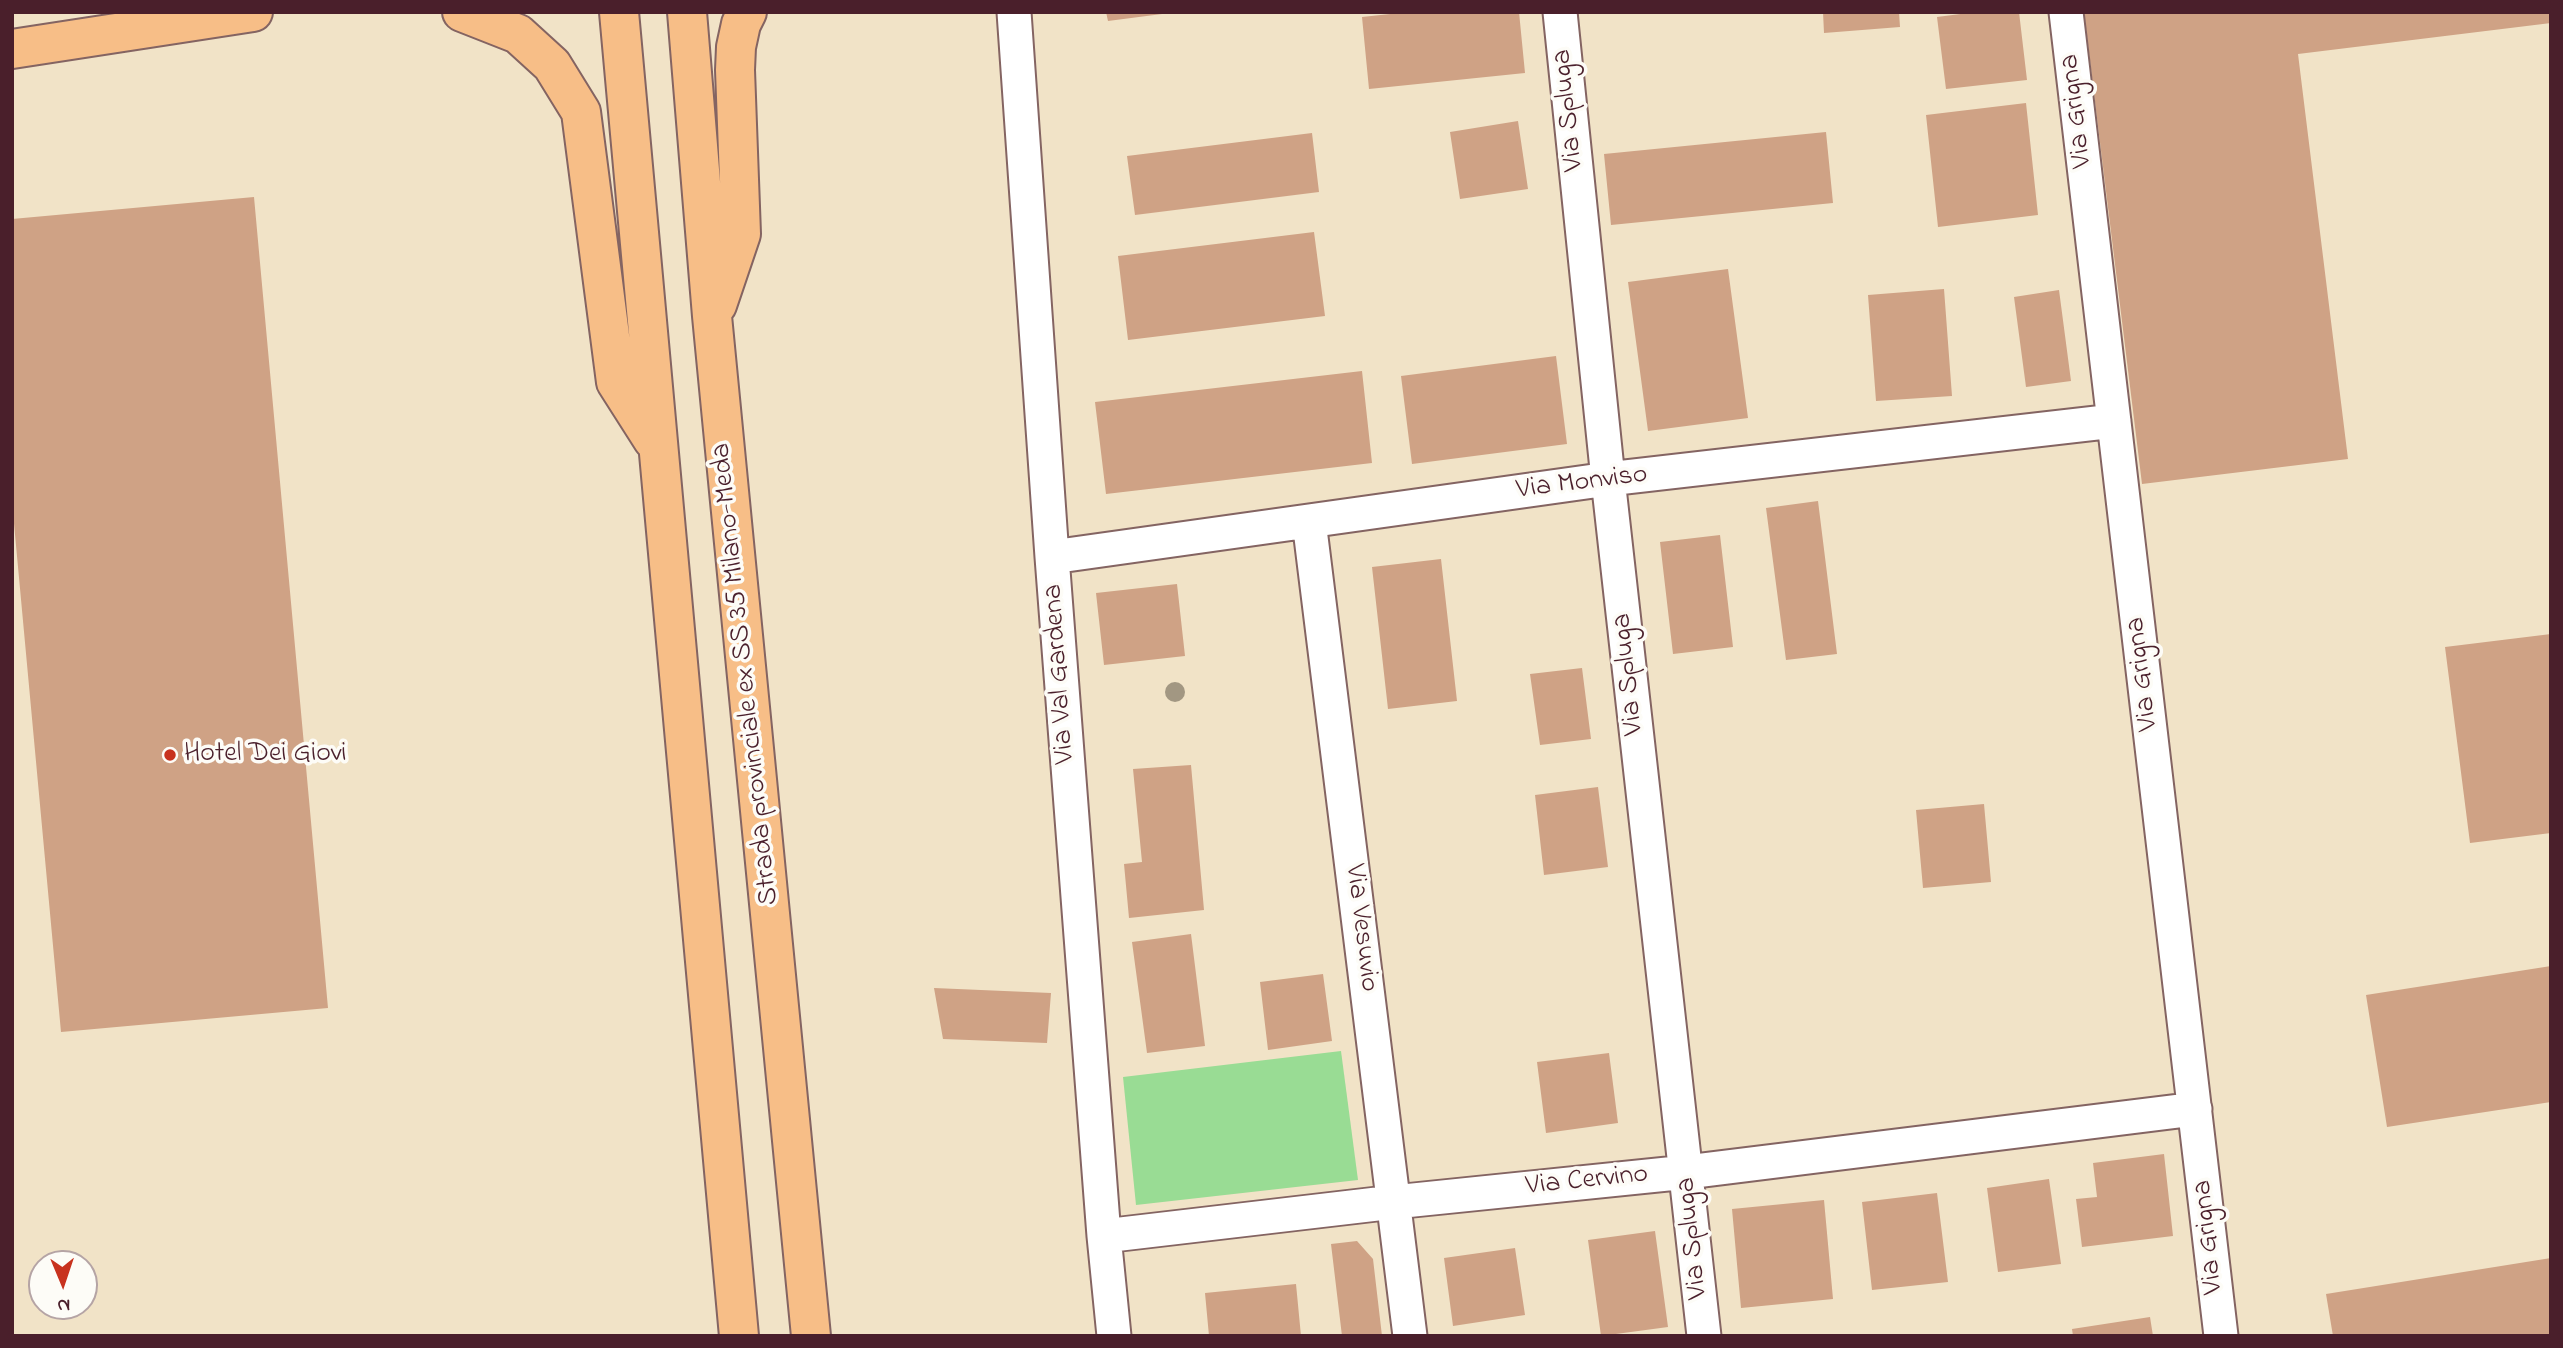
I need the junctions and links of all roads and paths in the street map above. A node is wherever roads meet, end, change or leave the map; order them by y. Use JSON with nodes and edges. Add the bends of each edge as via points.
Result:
{"nodes":[{"id":1,"x":253,"y":12,"type":"edge"},
{"id":2,"x":462,"y":12,"type":"edge"},
{"id":3,"x":619,"y":12,"type":"edge"},
{"id":4,"x":687,"y":12,"type":"edge"},
{"id":5,"x":747,"y":12,"type":"edge"},
{"id":6,"x":1014,"y":12,"type":"edge"},
{"id":7,"x":1560,"y":12,"type":"edge"},
{"id":8,"x":2066,"y":12,"type":"edge"},
{"id":9,"x":12,"y":50,"type":"edge"},
{"id":10,"x":712,"y":316,"type":"junction"},
{"id":11,"x":2114,"y":421,"type":"junction"},
{"id":12,"x":656,"y":444,"type":"junction"},
{"id":13,"x":1608,"y":480,"type":"junction"},
{"id":14,"x":1309,"y":521,"type":"junction"},
{"id":15,"x":1052,"y":556,"type":"junction"},
{"id":16,"x":2195,"y":1109,"type":"junction"},
{"id":17,"x":1687,"y":1172,"type":"junction"},
{"id":18,"x":1394,"y":1202,"type":"junction"},
{"id":19,"x":1104,"y":1236,"type":"junction"},
{"id":20,"x":739,"y":1336,"type":"edge"},
{"id":21,"x":811,"y":1336,"type":"edge"},
{"id":22,"x":1114,"y":1336,"type":"edge"},
{"id":23,"x":1410,"y":1336,"type":"edge"},
{"id":24,"x":1704,"y":1336,"type":"edge"},
{"id":25,"x":2221,"y":1336,"type":"edge"}],
"edges":[{"from":1,"to":9,"type":"highway"},
{"from":2,"to":12,"type":"highway","via":[[518,34],[552,65],[581,112],[616,382]]},
{"from":3,"to":12,"type":"highway"},
{"from":4,"to":10,"type":"highway","name":"Strada provinciale ex SS 35 Milano-Meda"},
{"from":5,"to":10,"type":"highway","via":[[736,47],[735,70],[741,234]]},
{"from":6,"to":15,"type":"street","name":"Via Val Gardena"},
{"from":7,"to":13,"type":"street","name":"Via Spluga"},
{"from":8,"to":11,"type":"street","name":"Via Grigna"},
{"from":10,"to":21,"type":"highway","name":"Strada provinciale ex SS 35 Milano-Meda"},
{"from":11,"to":13,"type":"street","name":"Via Monviso"},
{"from":11,"to":16,"type":"street","name":"Via Grigna"},
{"from":12,"to":20,"type":"highway"},
{"from":13,"to":14,"type":"street","name":"Via Monviso"},
{"from":13,"to":17,"type":"street","name":"Via Spluga"},
{"from":14,"to":15,"type":"street","name":"Via Monviso"},
{"from":14,"to":18,"type":"street","name":"Via Vesuvio"},
{"from":15,"to":19,"type":"street","name":"Via Val Gardena"},
{"from":16,"to":17,"type":"street","name":"Via Cervino"},
{"from":16,"to":25,"type":"street","name":"Via Grigna"},
{"from":17,"to":18,"type":"street","name":"Via Cervino"},
{"from":17,"to":24,"type":"street","name":"Via Spluga"},
{"from":18,"to":19,"type":"street","name":"Via Cervino"},
{"from":18,"to":23,"type":"street","name":"Via Vesuvio"},
{"from":19,"to":22,"type":"street","name":"Via Val Gardena"}]}
